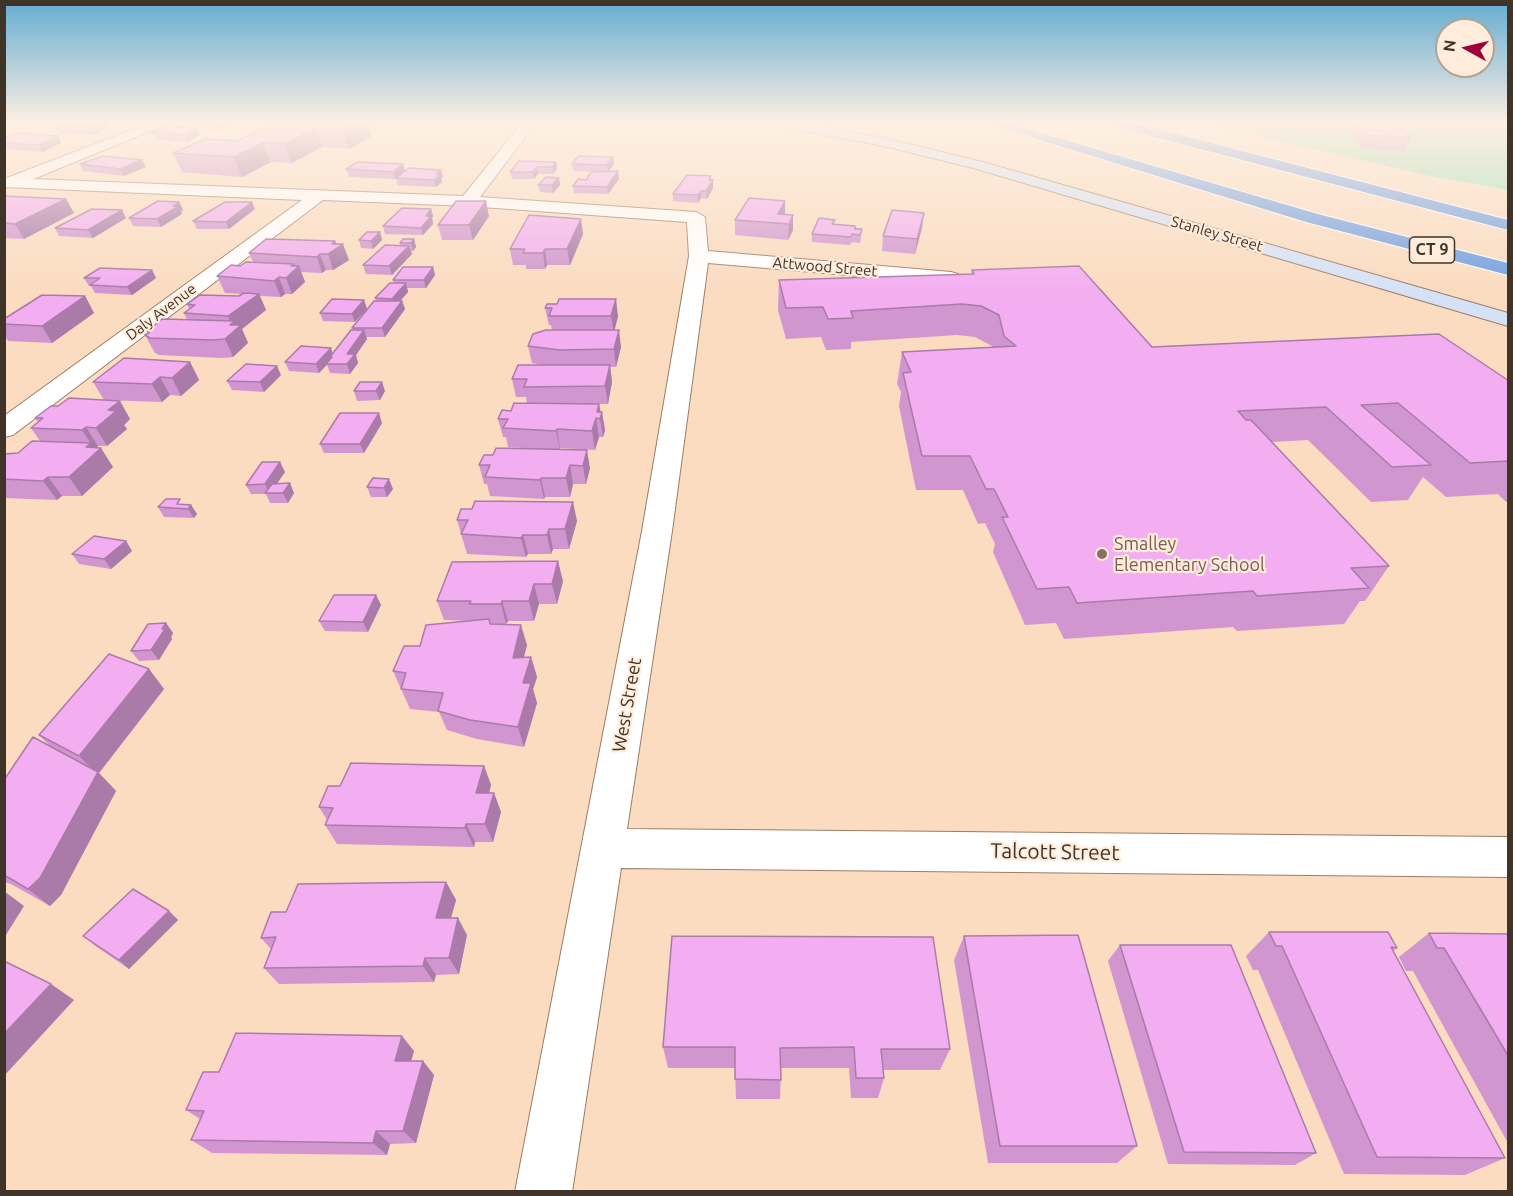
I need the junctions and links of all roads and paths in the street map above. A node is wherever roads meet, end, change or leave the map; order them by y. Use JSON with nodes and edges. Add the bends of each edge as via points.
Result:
{"nodes":[{"id":1,"x":485,"y":179,"type":"edge"},
{"id":2,"x":1027,"y":179,"type":"edge"},
{"id":3,"x":1180,"y":179,"type":"edge"},
{"id":4,"x":1331,"y":179,"type":"edge"},
{"id":5,"x":6,"y":184,"type":"edge"},
{"id":6,"x":318,"y":196,"type":"junction"},
{"id":7,"x":468,"y":201,"type":"junction"},
{"id":8,"x":1509,"y":225,"type":"edge"},
{"id":9,"x":1356,"y":231,"type":"junction"},
{"id":10,"x":699,"y":256,"type":"junction"},
{"id":11,"x":1509,"y":269,"type":"edge"},
{"id":12,"x":951,"y":278,"type":"edge"},
{"id":13,"x":1509,"y":278,"type":"edge"},
{"id":14,"x":1509,"y":320,"type":"edge"},
{"id":15,"x":4,"y":429,"type":"edge"},
{"id":16,"x":602,"y":848,"type":"junction"},
{"id":17,"x":1509,"y":857,"type":"edge"},
{"id":18,"x":543,"y":1191,"type":"edge"}],
"edges":[{"from":1,"to":7,"type":"street"},
{"from":2,"to":14,"type":"main road","name":"Stanley Street"},
{"from":3,"to":9,"type":"highway","number":"CT 9"},
{"from":4,"to":8,"type":"highway","number":"CT 9"},
{"from":5,"to":6,"type":"street"},
{"from":6,"to":7,"type":"street"},
{"from":6,"to":15,"type":"street","name":"Daly Avenue"},
{"from":7,"to":10,"type":"street","name":"West Street","via":[[696,217]]},
{"from":9,"to":11,"type":"highway","number":"CT 9"},
{"from":9,"to":13,"type":"highway"},
{"from":10,"to":12,"type":"street","name":"Attwood Street"},
{"from":10,"to":16,"type":"street","name":"West Street","via":[[657,531]]},
{"from":16,"to":17,"type":"street","name":"Talcott Street"},
{"from":16,"to":18,"type":"street","name":"West Street"}]}
